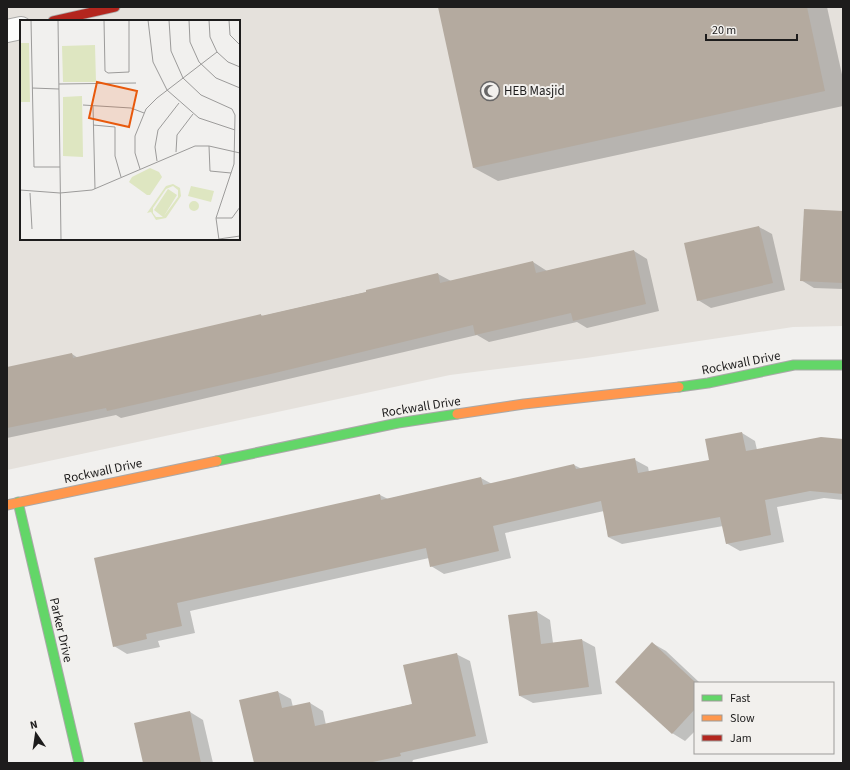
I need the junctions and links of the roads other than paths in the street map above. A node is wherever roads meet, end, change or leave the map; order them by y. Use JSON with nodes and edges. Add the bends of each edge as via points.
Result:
{"nodes":[{"id":1,"x":115,"y":7,"type":"edge"},
{"id":2,"x":57,"y":20,"type":"edge"},
{"id":3,"x":20,"y":28,"type":"edge"},
{"id":4,"x":7,"y":31,"type":"edge"},
{"id":5,"x":843,"y":365,"type":"edge"},
{"id":6,"x":18,"y":502,"type":"junction"},
{"id":7,"x":7,"y":505,"type":"edge"},
{"id":8,"x":79,"y":763,"type":"edge"}],
"edges":[{"from":1,"to":2,"type":"street"},
{"from":3,"to":4,"type":"street"},
{"from":5,"to":6,"type":"street","name":"Rockwall Drive","via":[[794,366],[708,383],[524,404],[398,423]]},
{"from":6,"to":7,"type":"street","name":"Rockwall Drive"},
{"from":6,"to":8,"type":"street","name":"Parker Drive"}]}
